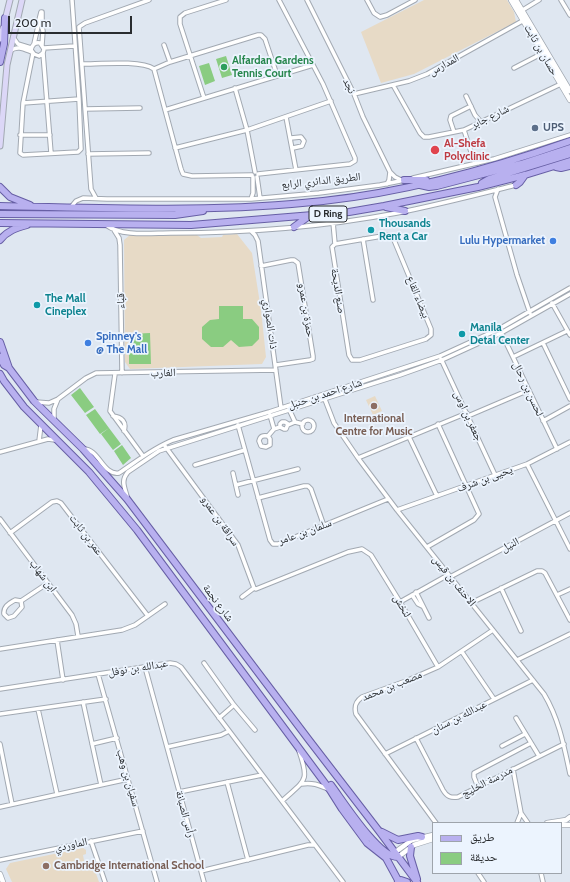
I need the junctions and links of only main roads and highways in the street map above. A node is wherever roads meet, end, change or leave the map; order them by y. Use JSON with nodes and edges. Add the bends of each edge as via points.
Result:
{"nodes":[{"id":1,"x":10,"y":0,"type":"edge"},
{"id":2,"x":22,"y":0,"type":"edge"},
{"id":3,"x":5,"y":18,"type":"junction"},
{"id":4,"x":0,"y":39,"type":"edge"},
{"id":5,"x":0,"y":62,"type":"edge"},
{"id":6,"x":570,"y":141,"type":"edge"},
{"id":7,"x":0,"y":146,"type":"edge"},
{"id":8,"x":570,"y":148,"type":"edge"},
{"id":9,"x":570,"y":154,"type":"edge"},
{"id":10,"x":570,"y":161,"type":"edge"},
{"id":11,"x":554,"y":166,"type":"junction"},
{"id":12,"x":570,"y":166,"type":"edge"},
{"id":13,"x":526,"y":175,"type":"junction"},
{"id":14,"x":404,"y":180,"type":"road end"},
{"id":15,"x":437,"y":181,"type":"junction"},
{"id":16,"x":419,"y":185,"type":"junction"},
{"id":17,"x":516,"y":185,"type":"road end"},
{"id":18,"x":0,"y":187,"type":"edge"},
{"id":19,"x":478,"y":187,"type":"junction"},
{"id":20,"x":0,"y":206,"type":"edge"},
{"id":21,"x":384,"y":206,"type":"junction"},
{"id":22,"x":35,"y":207,"type":"junction"},
{"id":23,"x":218,"y":207,"type":"junction"},
{"id":24,"x":405,"y":211,"type":"road end"},
{"id":25,"x":0,"y":214,"type":"edge"},
{"id":26,"x":309,"y":216,"type":"junction"},
{"id":27,"x":0,"y":223,"type":"edge"},
{"id":28,"x":33,"y":223,"type":"junction"},
{"id":29,"x":294,"y":227,"type":"road end"},
{"id":30,"x":0,"y":240,"type":"edge"},
{"id":31,"x":0,"y":342,"type":"edge"},
{"id":32,"x":0,"y":358,"type":"edge"},
{"id":33,"x":9,"y":368,"type":"junction"},
{"id":34,"x":0,"y":374,"type":"edge"},
{"id":35,"x":286,"y":733,"type":"junction"},
{"id":36,"x":350,"y":811,"type":"junction"},
{"id":37,"x":380,"y":832,"type":"junction"},
{"id":38,"x":422,"y":837,"type":"road end"},
{"id":39,"x":411,"y":847,"type":"road end"},
{"id":40,"x":393,"y":857,"type":"junction"},
{"id":41,"x":398,"y":882,"type":"edge"},
{"id":42,"x":407,"y":882,"type":"edge"},
{"id":43,"x":418,"y":882,"type":"edge"}],
"edges":[{"from":1,"to":3,"type":"main road"},
{"from":2,"to":7,"type":"main road","via":[[5,80]]},
{"from":3,"to":4,"type":"main road"},
{"from":3,"to":5,"type":"main road"},
{"from":6,"to":15,"type":"main road","name":"الطريق الدائري الرابع","number":"D Ring"},
{"from":8,"to":16,"type":"main road","via":[[437,186]]},
{"from":9,"to":19,"type":"main road","via":[[489,180]]},
{"from":10,"to":11,"type":"main road","number":"D Ring"},
{"from":11,"to":12,"type":"main road"},
{"from":11,"to":13,"type":"main road","number":"D Ring"},
{"from":13,"to":17,"type":"main road"},
{"from":13,"to":19,"type":"main road","number":"D Ring"},
{"from":14,"to":15,"type":"main road"},
{"from":15,"to":16,"type":"main road","name":"الطريق الدائري الرابع","number":"D Ring"},
{"from":16,"to":23,"type":"main road","name":"الطريق الدائري الرابع","number":"D Ring","via":[[325,201]]},
{"from":18,"to":22,"type":"main road","via":[[10,197]]},
{"from":19,"to":21,"type":"main road","number":"D Ring"},
{"from":20,"to":22,"type":"main road","name":"الطريق الدائري الرابع","number":"D Ring"},
{"from":21,"to":24,"type":"main road"},
{"from":21,"to":26,"type":"main road","number":"D Ring"},
{"from":22,"to":23,"type":"main road","name":"الطريق الدائري الرابع","number":"D Ring"},
{"from":23,"to":25,"type":"main road","via":[[175,215]]},
{"from":26,"to":28,"type":"main road","number":"D Ring","via":[[191,225]]},
{"from":26,"to":29,"type":"main road"},
{"from":27,"to":28,"type":"main road","number":"D Ring"},
{"from":28,"to":30,"type":"main road","via":[[10,230]]},
{"from":31,"to":33,"type":"main road","name":"شارع نجمة"},
{"from":32,"to":33,"type":"main road","via":[[4,366]]},
{"from":33,"to":37,"type":"main road","name":"شارع نجمة","via":[[34,401],[83,449],[127,499]]},
{"from":34,"to":35,"type":"main road","name":"شارع نجمة","via":[[20,402],[89,472],[137,530]]},
{"from":35,"to":36,"type":"main road","via":[[292,735]]},
{"from":35,"to":40,"type":"main road","name":"شارع نجمة","via":[[367,842],[386,858]]},
{"from":36,"to":37,"type":"main road","via":[[355,813],[374,838],[380,838]]},
{"from":36,"to":40,"type":"main road","via":[[372,840]]},
{"from":37,"to":38,"type":"main road","via":[[398,840]]},
{"from":37,"to":40,"type":"main road","name":"شارع نجمة"},
{"from":39,"to":43,"type":"main road","via":[[410,859]]},
{"from":40,"to":41,"type":"main road","name":"شارع نجمة"},
{"from":40,"to":43,"type":"main road","name":"شارع نجمة"},
{"from":41,"to":42,"type":"main road"}]}
